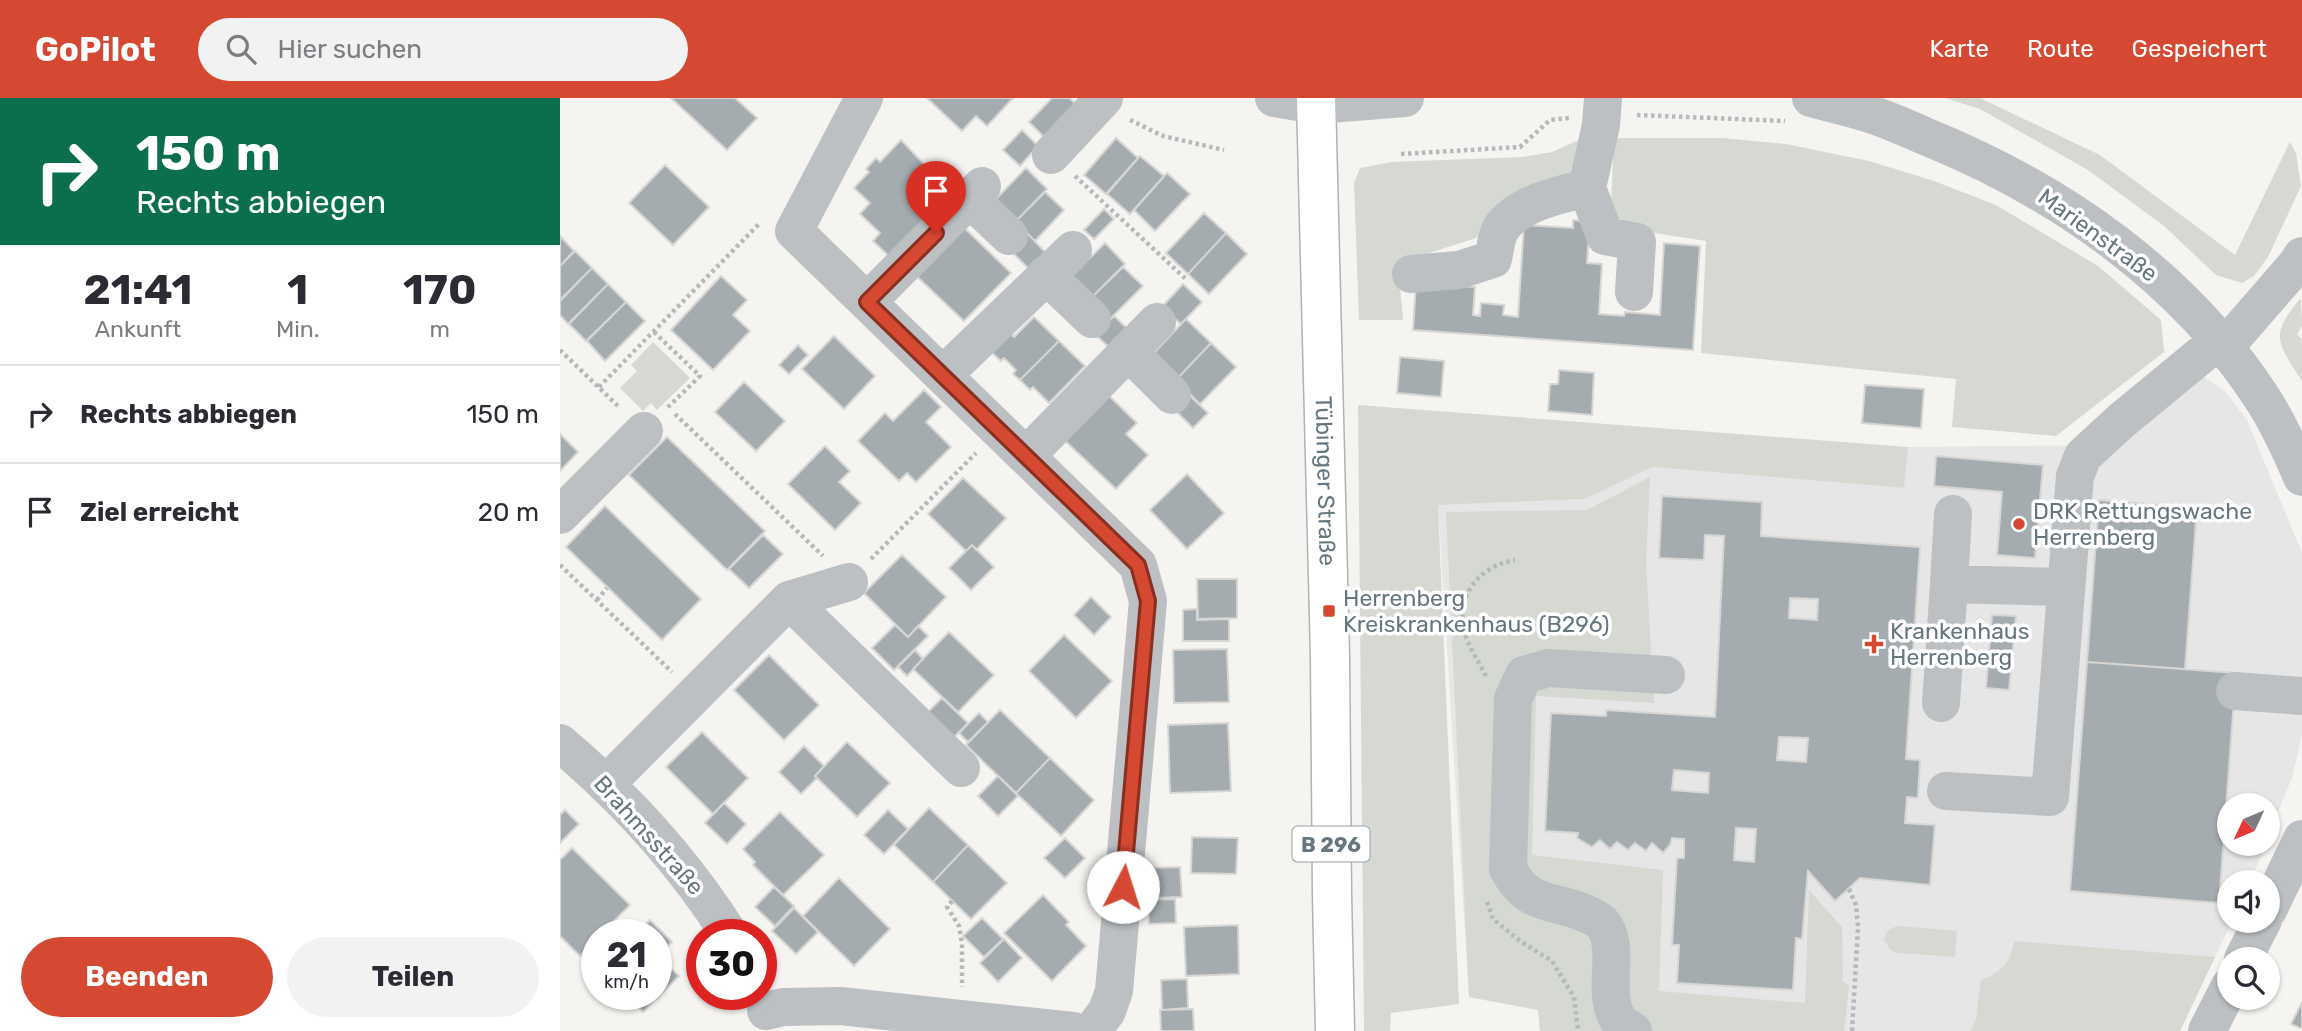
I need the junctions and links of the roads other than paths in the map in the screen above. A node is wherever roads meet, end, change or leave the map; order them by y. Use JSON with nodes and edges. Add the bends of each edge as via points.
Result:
{"nodes":[{"id":1,"x":864,"y":98,"type":"edge"},
{"id":2,"x":1274,"y":98,"type":"edge"},
{"id":3,"x":1405,"y":98,"type":"edge"},
{"id":4,"x":1102,"y":99,"type":"edge"},
{"id":5,"x":1316,"y":101,"type":"edge"},
{"id":6,"x":1602,"y":106,"type":"edge"},
{"id":7,"x":1803,"y":110,"type":"edge"},
{"id":8,"x":1051,"y":155,"type":"road end"},
{"id":9,"x":1587,"y":188,"type":"junction"},
{"id":10,"x":1009,"y":236,"type":"dead end"},
{"id":11,"x":2302,"y":256,"type":"edge"},
{"id":12,"x":1411,"y":274,"type":"dead end"},
{"id":13,"x":1634,"y":292,"type":"dead end"},
{"id":14,"x":867,"y":302,"type":"junction"},
{"id":15,"x":1092,"y":319,"type":"dead end"},
{"id":16,"x":1157,"y":322,"type":"dead end"},
{"id":17,"x":2221,"y":344,"type":"junction"},
{"id":18,"x":1128,"y":352,"type":"junction"},
{"id":19,"x":943,"y":375,"type":"junction"},
{"id":20,"x":1172,"y":395,"type":"dead end"},
{"id":21,"x":656,"y":419,"type":"road end"},
{"id":22,"x":1026,"y":456,"type":"junction"},
{"id":23,"x":2302,"y":477,"type":"edge"},
{"id":24,"x":1953,"y":514,"type":"dead end"},
{"id":25,"x":560,"y":515,"type":"edge"},
{"id":26,"x":849,"y":582,"type":"road end"},
{"id":27,"x":1949,"y":584,"type":"junction"},
{"id":28,"x":2065,"y":587,"type":"junction"},
{"id":29,"x":789,"y":600,"type":"junction"},
{"id":30,"x":1666,"y":675,"type":"dead end"},
{"id":31,"x":2235,"y":691,"type":"dead end"},
{"id":32,"x":2302,"y":696,"type":"edge"},
{"id":33,"x":1941,"y":703,"type":"dead end"},
{"id":34,"x":560,"y":743,"type":"edge"},
{"id":35,"x":961,"y":768,"type":"dead end"},
{"id":36,"x":607,"y":783,"type":"junction"},
{"id":37,"x":1946,"y":791,"type":"dead end"},
{"id":38,"x":2302,"y":839,"type":"edge"},
{"id":39,"x":2280,"y":885,"type":"edge"},
{"id":40,"x":719,"y":919,"type":"edge"},
{"id":41,"x":766,"y":1012,"type":"edge"},
{"id":42,"x":1073,"y":1031,"type":"edge"},
{"id":43,"x":1092,"y":1031,"type":"edge"},
{"id":44,"x":1335,"y":1031,"type":"edge"},
{"id":45,"x":1633,"y":1031,"type":"edge"}],
"edges":[{"from":1,"to":14,"type":"street","via":[[794,231]]},
{"from":2,"to":5,"type":"street"},
{"from":3,"to":5,"type":"street"},
{"from":4,"to":8,"type":"street"},
{"from":5,"to":44,"type":"main road","name":"Tübinger Straße","number":"B 296"},
{"from":6,"to":9,"type":"street"},
{"from":7,"to":17,"type":"street","name":"Marienstraße","via":[[1873,115],[1966,153],[2047,195],[2164,282]]},
{"from":9,"to":12,"type":"street","via":[[1528,206],[1502,227],[1493,258],[1459,270]]},
{"from":9,"to":13,"type":"street","via":[[1605,236],[1637,242]]},
{"from":10,"to":14,"type":"street","via":[[976,192]]},
{"from":11,"to":17,"type":"street"},
{"from":14,"to":19,"type":"street"},
{"from":15,"to":19,"type":"street","via":[[1060,262]]},
{"from":16,"to":18,"type":"street"},
{"from":17,"to":23,"type":"street","name":"Marienstraße","via":[[2264,401]]},
{"from":17,"to":28,"type":"street","via":[[2083,456],[2075,476]]},
{"from":18,"to":20,"type":"street"},
{"from":18,"to":22,"type":"street"},
{"from":19,"to":22,"type":"street"},
{"from":21,"to":25,"type":"street"},
{"from":22,"to":43,"type":"street","via":[[1138,565],[1148,601],[1114,991],[1107,1011]]},
{"from":24,"to":27,"type":"street"},
{"from":26,"to":29,"type":"street"},
{"from":27,"to":28,"type":"street"},
{"from":27,"to":33,"type":"street"},
{"from":28,"to":37,"type":"street","via":[[2050,797]]},
{"from":29,"to":35,"type":"street"},
{"from":29,"to":36,"type":"street"},
{"from":30,"to":45,"type":"street","via":[[1548,668],[1524,675],[1513,699],[1508,869],[1517,886],[1533,897],[1602,922],[1609,939],[1612,1004],[1620,1023]]},
{"from":31,"to":32,"type":"street"},
{"from":34,"to":36,"type":"street","name":"Brahmsstraße"},
{"from":36,"to":40,"type":"street","name":"Brahmsstraße","via":[[656,836]]},
{"from":38,"to":39,"type":"street"},
{"from":41,"to":42,"type":"street","via":[[783,1007],[840,1006]]}]}
